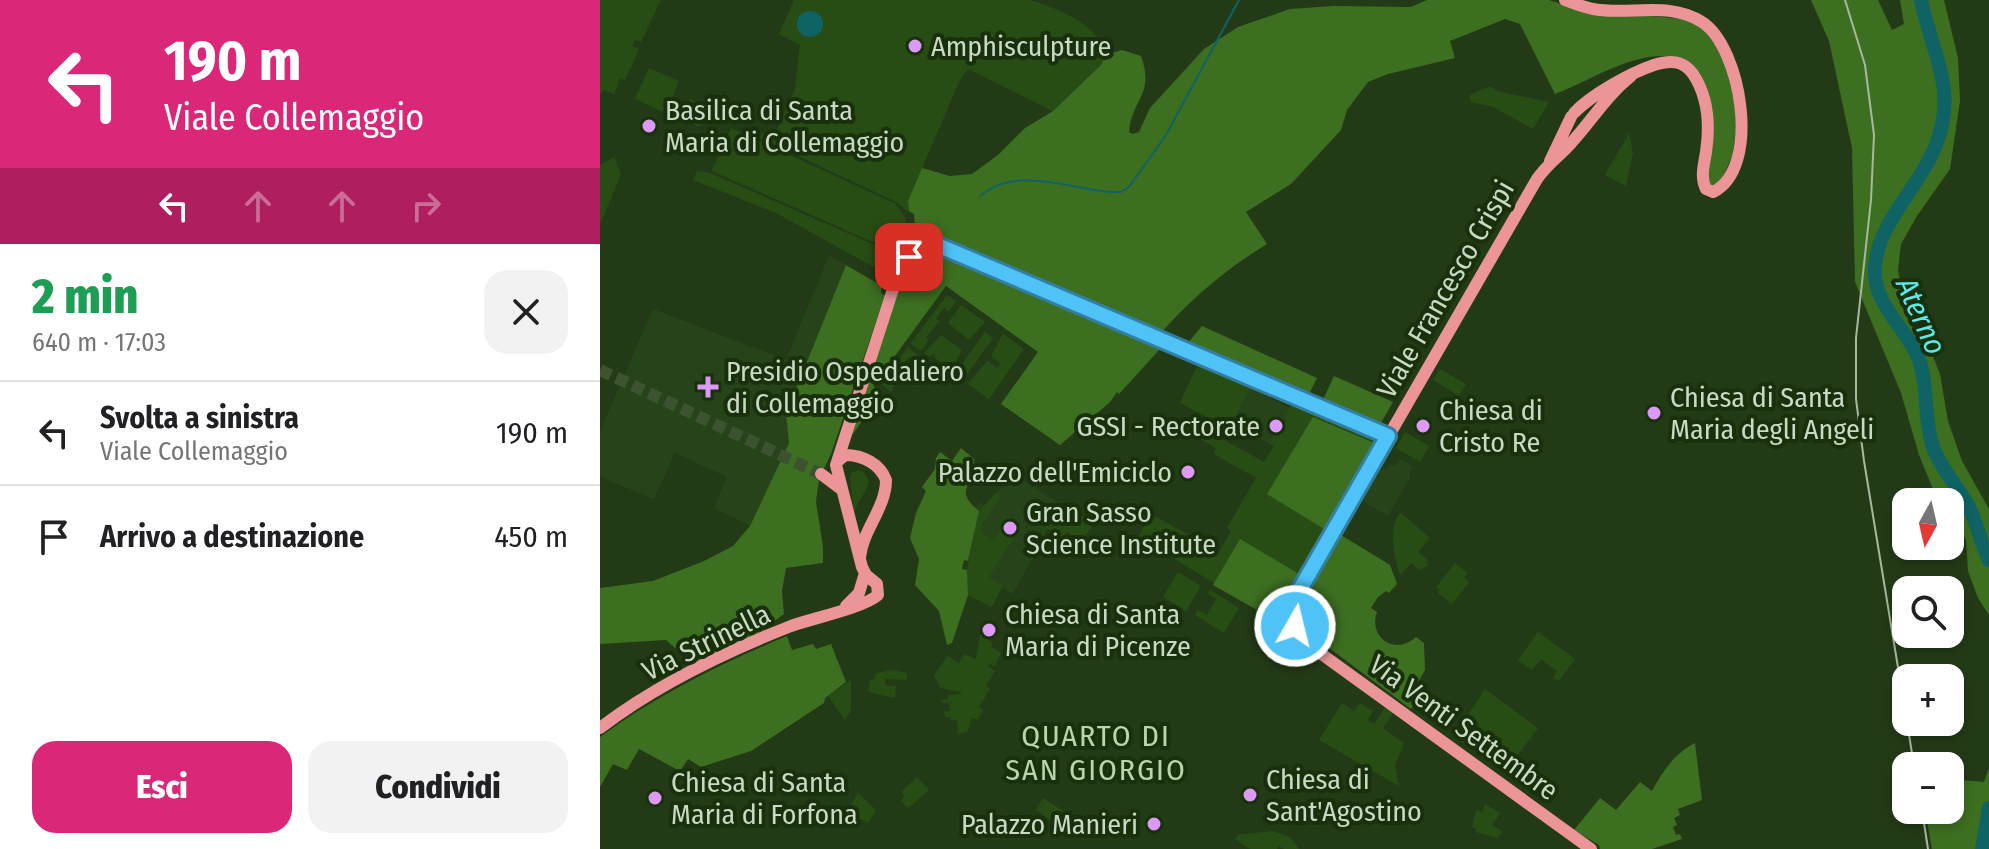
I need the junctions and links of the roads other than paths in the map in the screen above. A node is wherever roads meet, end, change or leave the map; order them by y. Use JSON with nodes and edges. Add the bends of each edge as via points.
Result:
{"nodes":[{"id":1,"x":1565,"y":0,"type":"edge"},
{"id":2,"x":1631,"y":76,"type":"junction"},
{"id":3,"x":1559,"y":148,"type":"junction"},
{"id":4,"x":848,"y":424,"type":"junction"},
{"id":5,"x":1388,"y":436,"type":"junction"},
{"id":6,"x":865,"y":459,"type":"junction"},
{"id":7,"x":836,"y":466,"type":"junction"},
{"id":8,"x":848,"y":515,"type":"junction"},
{"id":9,"x":874,"y":519,"type":"junction"},
{"id":10,"x":863,"y":566,"type":"junction"},
{"id":11,"x":839,"y":610,"type":"junction"},
{"id":12,"x":1290,"y":621,"type":"joint"},
{"id":13,"x":600,"y":728,"type":"edge"},
{"id":14,"x":1590,"y":848,"type":"edge"}],
"edges":[{"from":1,"to":2,"type":"main road","via":[[1602,10],[1678,12],[1715,33],[1733,71],[1741,114],[1737,159],[1718,190],[1703,185],[1708,115],[1691,72],[1681,63],[1669,62]]},
{"from":2,"to":3,"type":"main road"},
{"from":2,"to":3,"type":"main road","via":[[1572,115]]},
{"from":3,"to":5,"type":"main road","name":"Viale Francesco Crispi"},
{"from":4,"to":5,"type":"main road","via":[[896,280],[907,260],[928,245]]},
{"from":4,"to":6,"type":"main road","via":[[849,442]]},
{"from":4,"to":7,"type":"main road"},
{"from":5,"to":12,"type":"main road","name":"Viale Francesco Crispi"},
{"from":6,"to":7,"type":"main road","via":[[847,455]]},
{"from":6,"to":9,"type":"main road","via":[[886,480]]},
{"from":7,"to":8,"type":"main road","via":[[828,475],[821,474],[839,486]]},
{"from":8,"to":9,"type":"main road","via":[[859,523]]},
{"from":8,"to":10,"type":"main road"},
{"from":9,"to":10,"type":"main road","via":[[863,540]]},
{"from":10,"to":11,"type":"main road","via":[[859,593]]},
{"from":10,"to":11,"type":"main road","name":"Via Strinella","via":[[879,592],[871,600]]},
{"from":11,"to":13,"type":"main road","name":"Via Strinella","via":[[713,661]]},
{"from":12,"to":14,"type":"main road","name":"Via Venti Settembre","via":[[1309,645]]}]}
